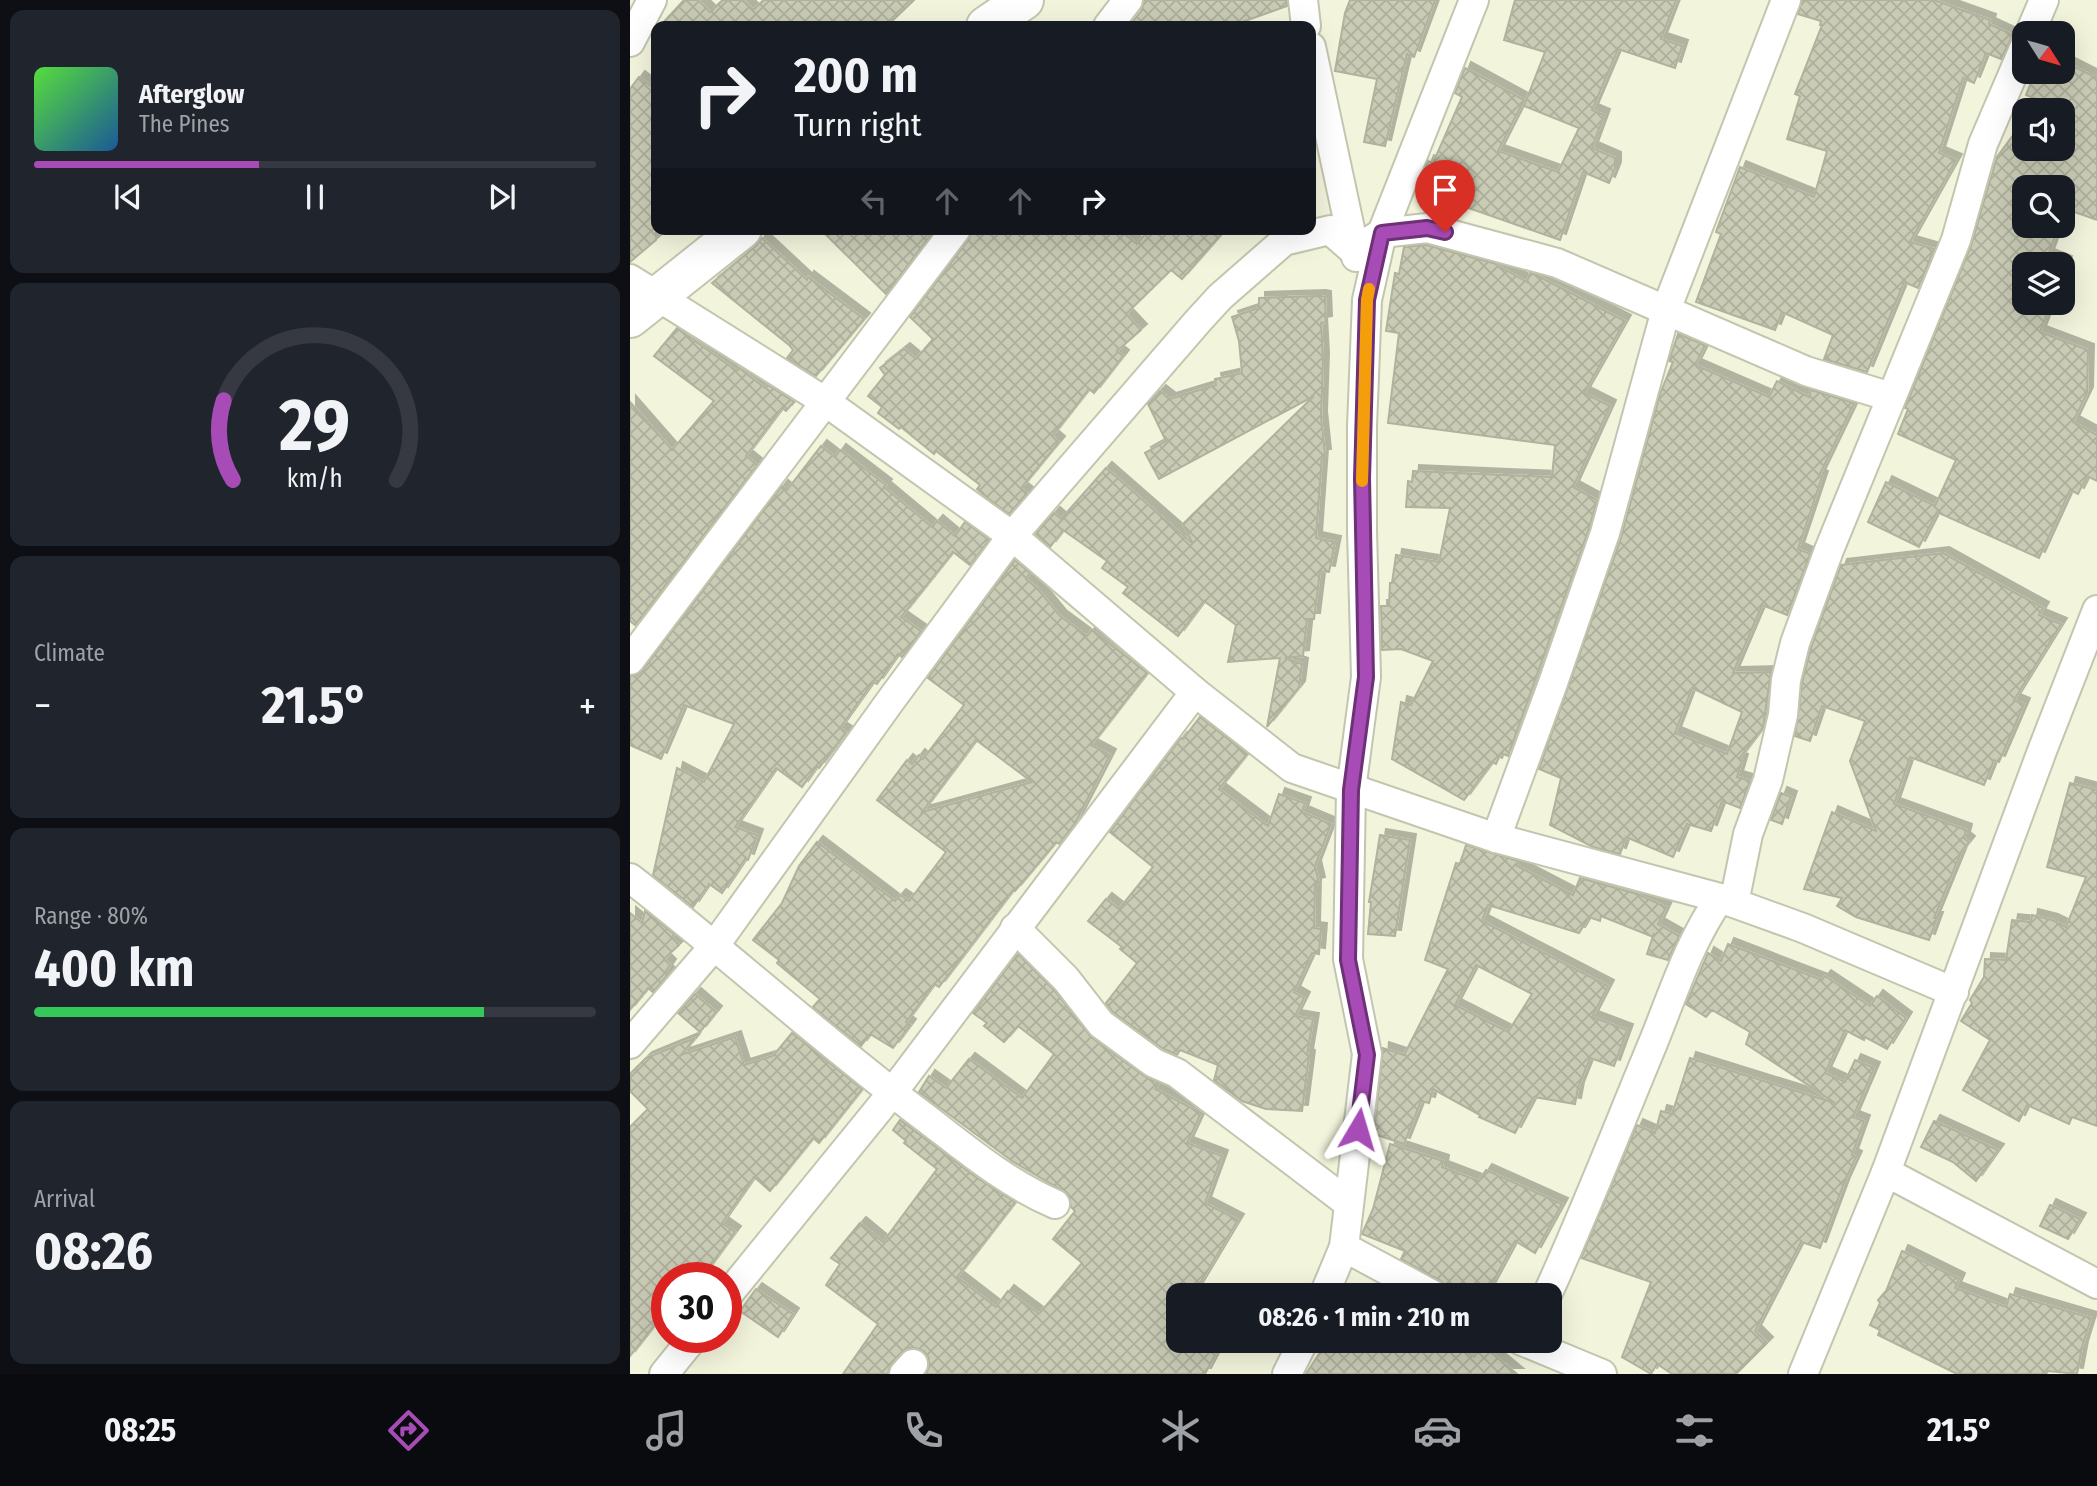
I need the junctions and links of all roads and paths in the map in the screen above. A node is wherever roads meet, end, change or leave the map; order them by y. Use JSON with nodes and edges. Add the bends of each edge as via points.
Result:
{"nodes":[{"id":1,"x":652,"y":0,"type":"edge"},
{"id":2,"x":1024,"y":0,"type":"edge"},
{"id":3,"x":1128,"y":0,"type":"edge"},
{"id":4,"x":1303,"y":0,"type":"edge"},
{"id":5,"x":1474,"y":0,"type":"edge"},
{"id":6,"x":1786,"y":0,"type":"edge"},
{"id":7,"x":2044,"y":0,"type":"edge"},
{"id":8,"x":993,"y":21,"type":"edge"},
{"id":9,"x":1112,"y":21,"type":"edge"},
{"id":10,"x":1305,"y":21,"type":"edge"},
{"id":11,"x":2035,"y":21,"type":"edge"},
{"id":12,"x":630,"y":43,"type":"edge"},
{"id":13,"x":1316,"y":71,"type":"edge"},
{"id":14,"x":2012,"y":77,"type":"edge"},
{"id":15,"x":1316,"y":233,"type":"edge"},
{"id":16,"x":1382,"y":233,"type":"junction"},
{"id":17,"x":733,"y":235,"type":"edge"},
{"id":18,"x":951,"y":235,"type":"edge"},
{"id":19,"x":1309,"y":235,"type":"edge"},
{"id":20,"x":1354,"y":251,"type":"junction"},
{"id":21,"x":640,"y":298,"type":"edge"},
{"id":22,"x":1367,"y":300,"type":"junction"},
{"id":23,"x":1666,"y":310,"type":"junction"},
{"id":24,"x":1891,"y":397,"type":"junction"},
{"id":25,"x":826,"y":402,"type":"junction"},
{"id":26,"x":1012,"y":536,"type":"junction"},
{"id":27,"x":2097,"y":610,"type":"edge"},
{"id":28,"x":630,"y":660,"type":"edge"},
{"id":29,"x":1195,"y":692,"type":"junction"},
{"id":30,"x":1351,"y":790,"type":"junction"},
{"id":31,"x":1496,"y":838,"type":"junction"},
{"id":32,"x":630,"y":878,"type":"edge"},
{"id":33,"x":1727,"y":901,"type":"junction"},
{"id":34,"x":1015,"y":928,"type":"junction"},
{"id":35,"x":715,"y":944,"type":"junction"},
{"id":36,"x":1954,"y":992,"type":"junction"},
{"id":37,"x":630,"y":1044,"type":"edge"},
{"id":38,"x":892,"y":1093,"type":"junction"},
{"id":39,"x":1886,"y":1172,"type":"junction"},
{"id":40,"x":1348,"y":1203,"type":"junction"},
{"id":41,"x":1055,"y":1204,"type":"dead end"},
{"id":42,"x":1344,"y":1247,"type":"junction"},
{"id":43,"x":742,"y":1277,"type":"edge"},
{"id":44,"x":1329,"y":1283,"type":"edge"},
{"id":45,"x":1411,"y":1283,"type":"edge"},
{"id":46,"x":1552,"y":1283,"type":"edge"},
{"id":47,"x":2097,"y":1284,"type":"edge"},
{"id":48,"x":681,"y":1353,"type":"edge"},
{"id":49,"x":1298,"y":1353,"type":"edge"},
{"id":50,"x":1554,"y":1353,"type":"edge"},
{"id":51,"x":664,"y":1374,"type":"edge"},
{"id":52,"x":1287,"y":1374,"type":"edge"},
{"id":53,"x":1602,"y":1374,"type":"edge"},
{"id":54,"x":1803,"y":1374,"type":"edge"}],
"edges":[{"from":1,"to":12,"type":"street"},
{"from":2,"to":8,"type":"street"},
{"from":3,"to":9,"type":"street"},
{"from":4,"to":10,"type":"street"},
{"from":5,"to":16,"type":"street"},
{"from":6,"to":23,"type":"street"},
{"from":7,"to":11,"type":"street"},
{"from":13,"to":20,"type":"street"},
{"from":14,"to":24,"type":"street","via":[[1983,144],[1956,240]]},
{"from":15,"to":20,"type":"street","via":[[1330,230]]},
{"from":16,"to":20,"type":"street"},
{"from":16,"to":22,"type":"street"},
{"from":16,"to":23,"type":"street","via":[[1427,228],[1544,259]]},
{"from":17,"to":21,"type":"street"},
{"from":18,"to":25,"type":"street"},
{"from":19,"to":26,"type":"street","via":[[1284,241],[1220,296]]},
{"from":20,"to":22,"type":"street"},
{"from":21,"to":25,"type":"street"},
{"from":22,"to":30,"type":"street","via":[[1362,478],[1366,677]]},
{"from":23,"to":24,"type":"street","via":[[1806,371]]},
{"from":23,"to":31,"type":"street","via":[[1605,533]]},
{"from":24,"to":33,"type":"street","via":[[1795,643],[1768,780]]},
{"from":25,"to":26,"type":"street"},
{"from":25,"to":28,"type":"street"},
{"from":26,"to":29,"type":"street"},
{"from":26,"to":35,"type":"street"},
{"from":27,"to":36,"type":"street"},
{"from":29,"to":30,"type":"street","via":[[1292,768]]},
{"from":29,"to":34,"type":"street"},
{"from":30,"to":31,"type":"street"},
{"from":30,"to":40,"type":"street","via":[[1348,960],[1367,1055]]},
{"from":31,"to":33,"type":"street"},
{"from":32,"to":35,"type":"street"},
{"from":33,"to":36,"type":"street"},
{"from":33,"to":46,"type":"street","via":[[1702,924]]},
{"from":34,"to":38,"type":"street"},
{"from":34,"to":40,"type":"street","via":[[1066,979],[1101,1024],[1154,1063],[1177,1073]]},
{"from":35,"to":37,"type":"street"},
{"from":35,"to":38,"type":"street"},
{"from":36,"to":39,"type":"street"},
{"from":38,"to":41,"type":"street","via":[[997,1172]]},
{"from":38,"to":43,"type":"street"},
{"from":39,"to":47,"type":"street"},
{"from":39,"to":54,"type":"street"},
{"from":40,"to":42,"type":"street"},
{"from":42,"to":44,"type":"street"},
{"from":42,"to":45,"type":"street"},
{"from":48,"to":51,"type":"street"},
{"from":49,"to":52,"type":"street"},
{"from":50,"to":53,"type":"street"}]}
